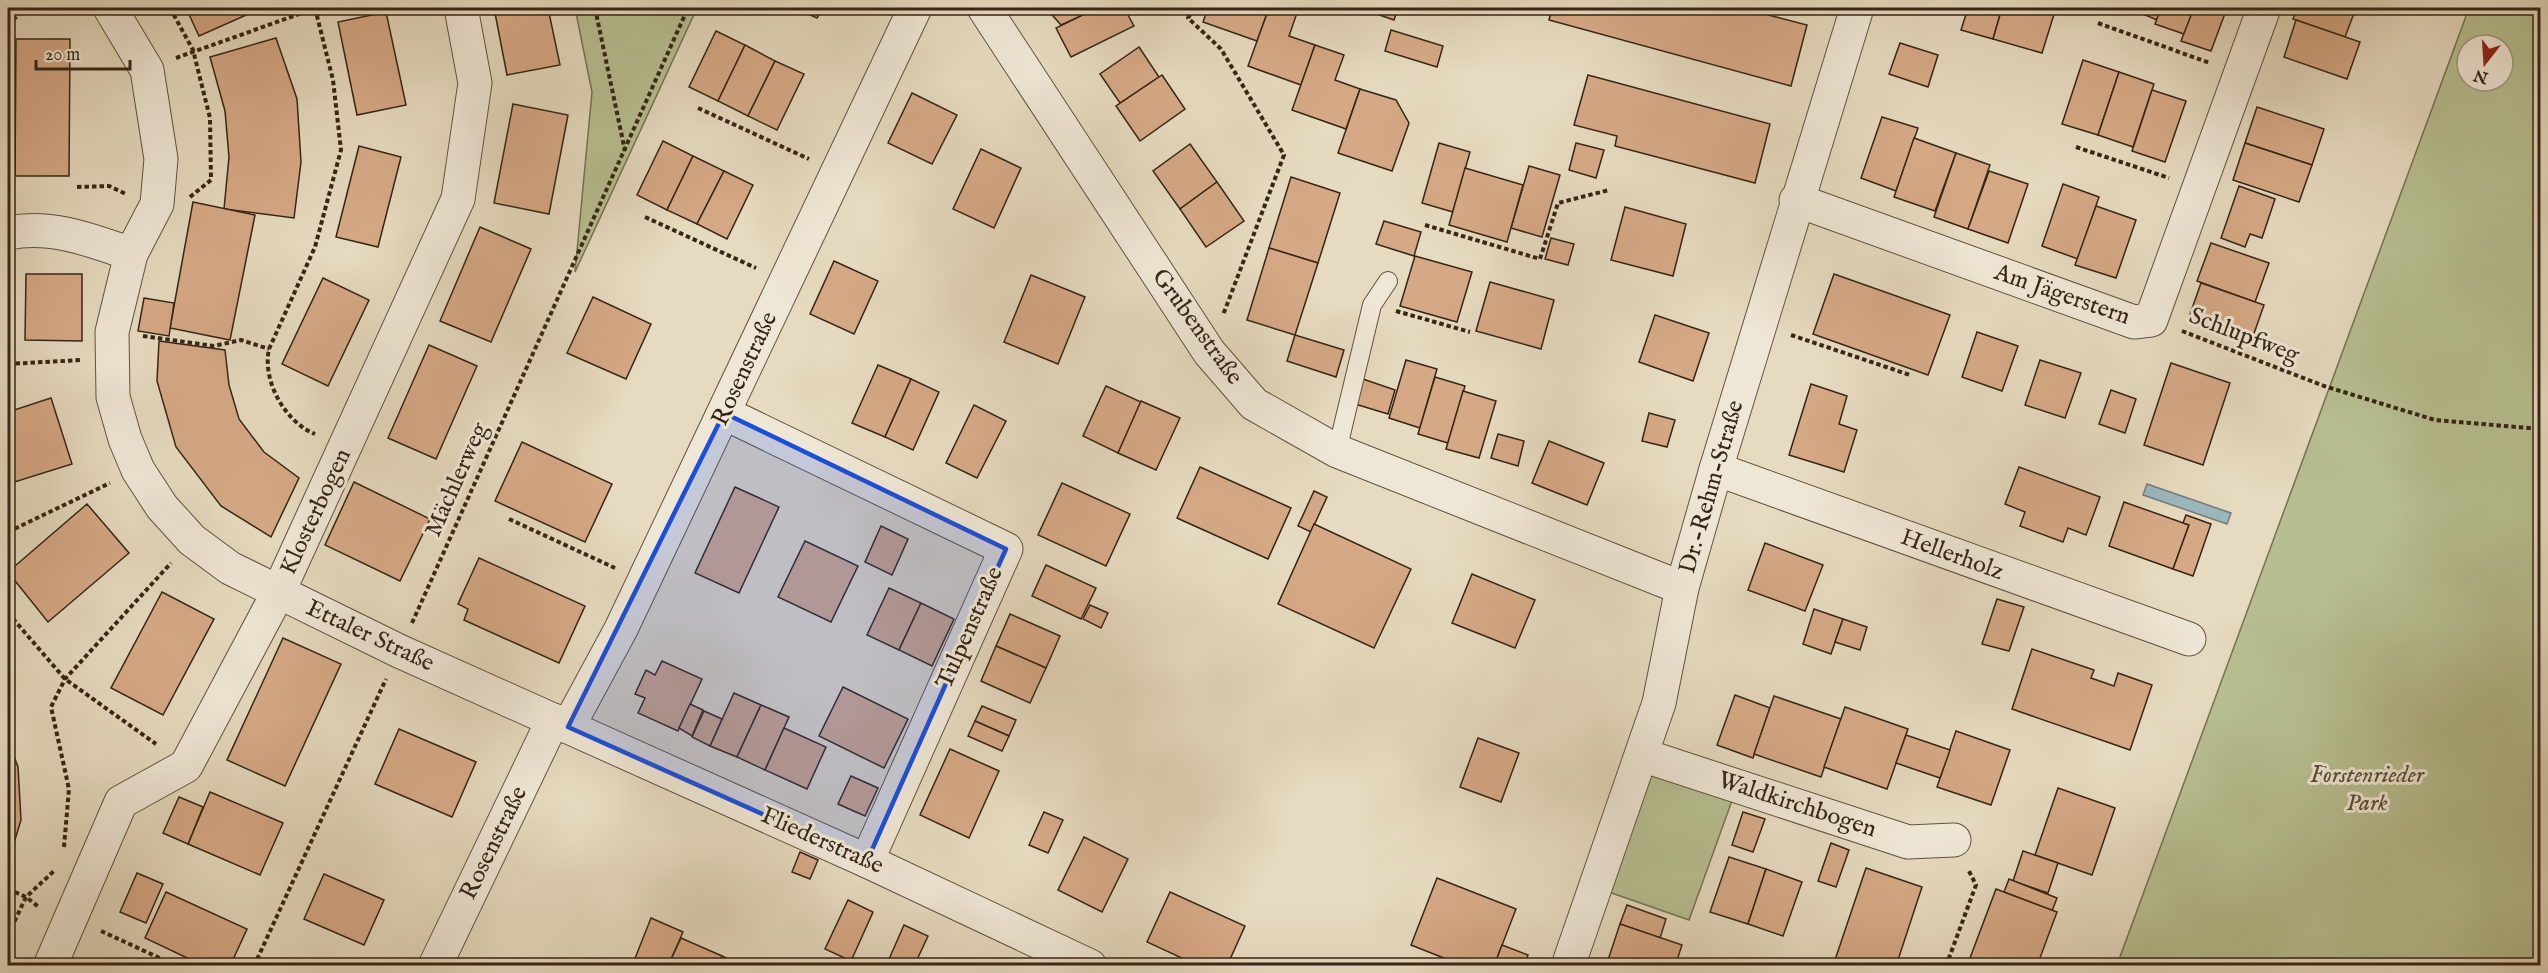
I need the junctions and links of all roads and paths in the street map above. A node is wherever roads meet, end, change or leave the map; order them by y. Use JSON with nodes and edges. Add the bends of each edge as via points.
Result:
{"nodes":[{"id":1,"x":25,"y":8,"type":"edge"},
{"id":2,"x":110,"y":8,"type":"edge"},
{"id":3,"x":316,"y":8,"type":"edge"},
{"id":4,"x":461,"y":8,"type":"edge"},
{"id":5,"x":595,"y":8,"type":"edge"},
{"id":6,"x":688,"y":8,"type":"edge"},
{"id":7,"x":915,"y":8,"type":"edge"},
{"id":8,"x":984,"y":8,"type":"edge"},
{"id":9,"x":1194,"y":8,"type":"edge"},
{"id":10,"x":1857,"y":8,"type":"edge"},
{"id":11,"x":2265,"y":8,"type":"edge"},
{"id":12,"x":2098,"y":23,"type":"dead end"},
{"id":13,"x":8,"y":25,"type":"edge"},
{"id":14,"x":147,"y":70,"type":"junction"},
{"id":15,"x":2240,"y":74,"type":"junction"},
{"id":16,"x":698,"y":108,"type":"dead end"},
{"id":17,"x":774,"y":143,"type":"dead end"},
{"id":18,"x":2076,"y":147,"type":"dead end"},
{"id":19,"x":625,"y":151,"type":"junction"},
{"id":20,"x":8,"y":171,"type":"edge"},
{"id":21,"x":8,"y":184,"type":"edge"},
{"id":22,"x":2199,"y":188,"type":"junction"},
{"id":23,"x":1609,"y":190,"type":"dead end"},
{"id":24,"x":1796,"y":200,"type":"junction"},
{"id":25,"x":645,"y":217,"type":"dead end"},
{"id":26,"x":1425,"y":225,"type":"dead end"},
{"id":27,"x":8,"y":233,"type":"edge"},
{"id":28,"x":131,"y":254,"type":"junction"},
{"id":29,"x":1388,"y":281,"type":"dead end"},
{"id":30,"x":786,"y":282,"type":"junction"},
{"id":31,"x":1372,"y":304,"type":"junction"},
{"id":32,"x":2151,"y":320,"type":"junction"},
{"id":33,"x":1760,"y":324,"type":"junction"},
{"id":34,"x":1470,"y":332,"type":"dead end"},
{"id":35,"x":112,"y":345,"type":"junction"},
{"id":36,"x":269,"y":349,"type":"junction"},
{"id":37,"x":1209,"y":352,"type":"junction"},
{"id":38,"x":8,"y":364,"type":"edge"},
{"id":39,"x":1910,"y":375,"type":"dead end"},
{"id":40,"x":724,"y":413,"type":"junction"},
{"id":41,"x":2541,"y":429,"type":"edge"},
{"id":42,"x":347,"y":446,"type":"junction"},
{"id":43,"x":1337,"y":451,"type":"junction"},
{"id":44,"x":1716,"y":469,"type":"junction"},
{"id":45,"x":138,"y":470,"type":"junction"},
{"id":46,"x":509,"y":519,"type":"dead end"},
{"id":47,"x":8,"y":532,"type":"edge"},
{"id":48,"x":192,"y":540,"type":"junction"},
{"id":49,"x":644,"y":581,"type":"junction"},
{"id":50,"x":1683,"y":588,"type":"junction"},
{"id":51,"x":278,"y":593,"type":"junction"},
{"id":52,"x":8,"y":613,"type":"edge"},
{"id":53,"x":2189,"y":639,"type":"dead end"},
{"id":54,"x":399,"y":651,"type":"junction"},
{"id":55,"x":66,"y":679,"type":"junction"},
{"id":56,"x":561,"y":724,"type":"junction"},
{"id":57,"x":1642,"y":755,"type":"junction"},
{"id":58,"x":186,"y":766,"type":"junction"},
{"id":59,"x":1954,"y":840,"type":"joint"},
{"id":60,"x":60,"y":855,"type":"dead end"},
{"id":61,"x":867,"y":861,"type":"junction"},
{"id":62,"x":56,"y":864,"type":"dead end"},
{"id":63,"x":72,"y":918,"type":"junction"},
{"id":64,"x":8,"y":935,"type":"edge"},
{"id":65,"x":50,"y":966,"type":"edge"},
{"id":66,"x":177,"y":966,"type":"edge"},
{"id":67,"x":254,"y":966,"type":"edge"},
{"id":68,"x":435,"y":966,"type":"edge"},
{"id":69,"x":1090,"y":966,"type":"edge"},
{"id":70,"x":1568,"y":966,"type":"edge"},
{"id":71,"x":1946,"y":966,"type":"edge"}],
"edges":[{"from":1,"to":13,"type":"path"},
{"from":2,"to":14,"type":"street","name":"Ettaler Straße"},
{"from":3,"to":14,"type":"path"},
{"from":3,"to":36,"type":"path","via":[[333,80],[341,150],[315,247]]},
{"from":4,"to":42,"type":"street","name":"Klosterbogen","via":[[475,83],[458,199]]},
{"from":5,"to":19,"type":"path"},
{"from":6,"to":19,"type":"path","name":"Mächlerweg"},
{"from":7,"to":30,"type":"street","name":"Rosenstraße"},
{"from":8,"to":37,"type":"street","name":"Grubenstraße"},
{"from":9,"to":37,"type":"path","via":[[1188,18],[1221,49],[1284,155]]},
{"from":10,"to":24,"type":"street","name":"Dr.-Rehm-Straße"},
{"from":11,"to":15,"type":"street","name":"Am Jägerstern"},
{"from":12,"to":15,"type":"path"},
{"from":14,"to":28,"type":"street","name":"Ettaler Straße","via":[[161,159],[157,204]]},
{"from":15,"to":22,"type":"street","name":"Am Jägerstern"},
{"from":16,"to":17,"type":"path"},
{"from":18,"to":22,"type":"path"},
{"from":19,"to":54,"type":"path","name":"Mächlerweg"},
{"from":20,"to":21,"type":"path"},
{"from":22,"to":32,"type":"street","name":"Am Jägerstern"},
{"from":23,"to":26,"type":"path","via":[[1558,203],[1540,259]]},
{"from":24,"to":32,"type":"street","name":"Am Jägerstern","via":[[2134,322]]},
{"from":24,"to":33,"type":"street","name":"Dr.-Rehm-Straße"},
{"from":25,"to":30,"type":"path"},
{"from":27,"to":28,"type":"street","via":[[22,230],[74,234]]},
{"from":28,"to":35,"type":"street","name":"Ettaler Straße"},
{"from":29,"to":31,"type":"lane"},
{"from":30,"to":40,"type":"street","name":"Rosenstraße"},
{"from":31,"to":34,"type":"path"},
{"from":31,"to":43,"type":"lane"},
{"from":32,"to":41,"type":"path","name":"Schlupfweg","via":[[2324,386],[2435,420]]},
{"from":33,"to":39,"type":"path"},
{"from":33,"to":44,"type":"street","name":"Dr.-Rehm-Straße"},
{"from":35,"to":36,"type":"path","via":[[214,346],[242,340]]},
{"from":35,"to":38,"type":"path"},
{"from":35,"to":45,"type":"street","name":"Ettaler Straße","via":[[113,396]]},
{"from":36,"to":42,"type":"path","via":[[267,360],[279,403],[306,430]]},
{"from":37,"to":43,"type":"street","name":"Grubenstraße","via":[[1254,404]]},
{"from":40,"to":49,"type":"street","name":"Rosenstraße"},
{"from":40,"to":61,"type":"street","name":"Tulpenstraße","via":[[1006,549]]},
{"from":42,"to":51,"type":"street","name":"Klosterbogen"},
{"from":43,"to":50,"type":"street","name":"Grubenstraße"},
{"from":44,"to":50,"type":"street","name":"Dr.-Rehm-Straße"},
{"from":44,"to":53,"type":"street","name":"Hellerholz"},
{"from":45,"to":47,"type":"path"},
{"from":45,"to":48,"type":"street","name":"Ettaler Straße","via":[[162,507]]},
{"from":46,"to":49,"type":"path"},
{"from":48,"to":51,"type":"street","name":"Ettaler Straße","via":[[230,568]]},
{"from":48,"to":55,"type":"path"},
{"from":49,"to":56,"type":"street","name":"Rosenstraße"},
{"from":50,"to":57,"type":"street","name":"Dr.-Rehm-Straße","via":[[1659,703]]},
{"from":51,"to":54,"type":"street","name":"Ettaler Straße"},
{"from":51,"to":58,"type":"street","name":"Klosterbogen"},
{"from":52,"to":55,"type":"path"},
{"from":54,"to":56,"type":"street","name":"Ettaler Straße"},
{"from":54,"to":67,"type":"path","name":"Mächlerweg"},
{"from":55,"to":58,"type":"path"},
{"from":55,"to":60,"type":"path","via":[[51,707],[69,789]]},
{"from":56,"to":61,"type":"street","name":"Fliederstraße"},
{"from":56,"to":68,"type":"street","name":"Rosenstraße"},
{"from":57,"to":59,"type":"street","name":"Waldkirchbogen","via":[[1908,842]]},
{"from":57,"to":70,"type":"street","name":"Dr.-Rehm-Straße"},
{"from":58,"to":63,"type":"street","via":[[121,802]]},
{"from":59,"to":71,"type":"path","via":[[1976,885]]},
{"from":61,"to":69,"type":"street","name":"Fliederstraße"},
{"from":62,"to":64,"type":"path","via":[[52,873],[26,897]]},
{"from":63,"to":65,"type":"street"},
{"from":63,"to":66,"type":"path"}]}
